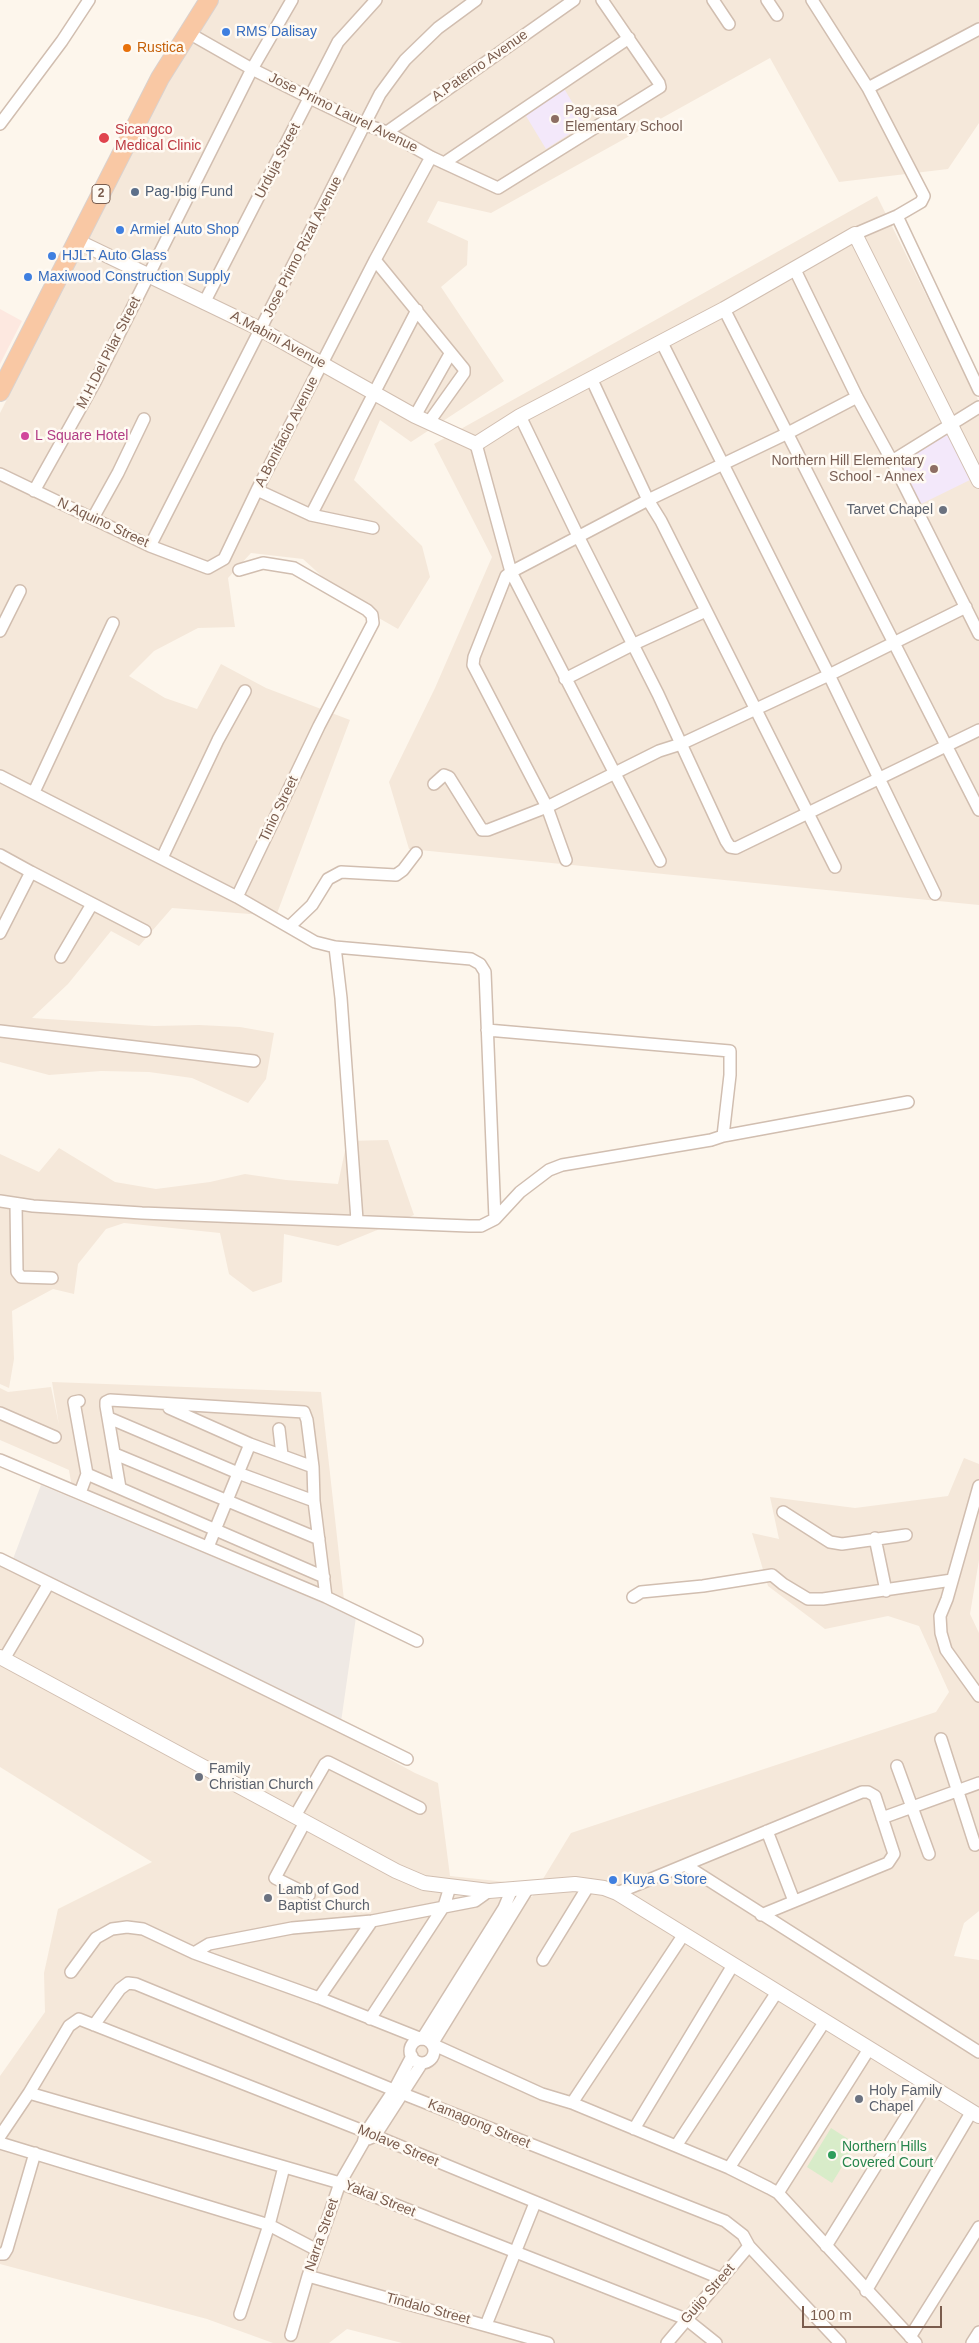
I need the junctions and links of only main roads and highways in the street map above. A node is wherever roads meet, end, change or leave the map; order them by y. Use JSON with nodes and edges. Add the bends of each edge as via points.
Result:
{"nodes":[{"id":1,"x":209,"y":0,"type":"edge"},
{"id":2,"x":0,"y":392,"type":"edge"}],
"edges":[{"from":1,"to":2,"type":"highway","number":"2","via":[[160,78]]}]}
